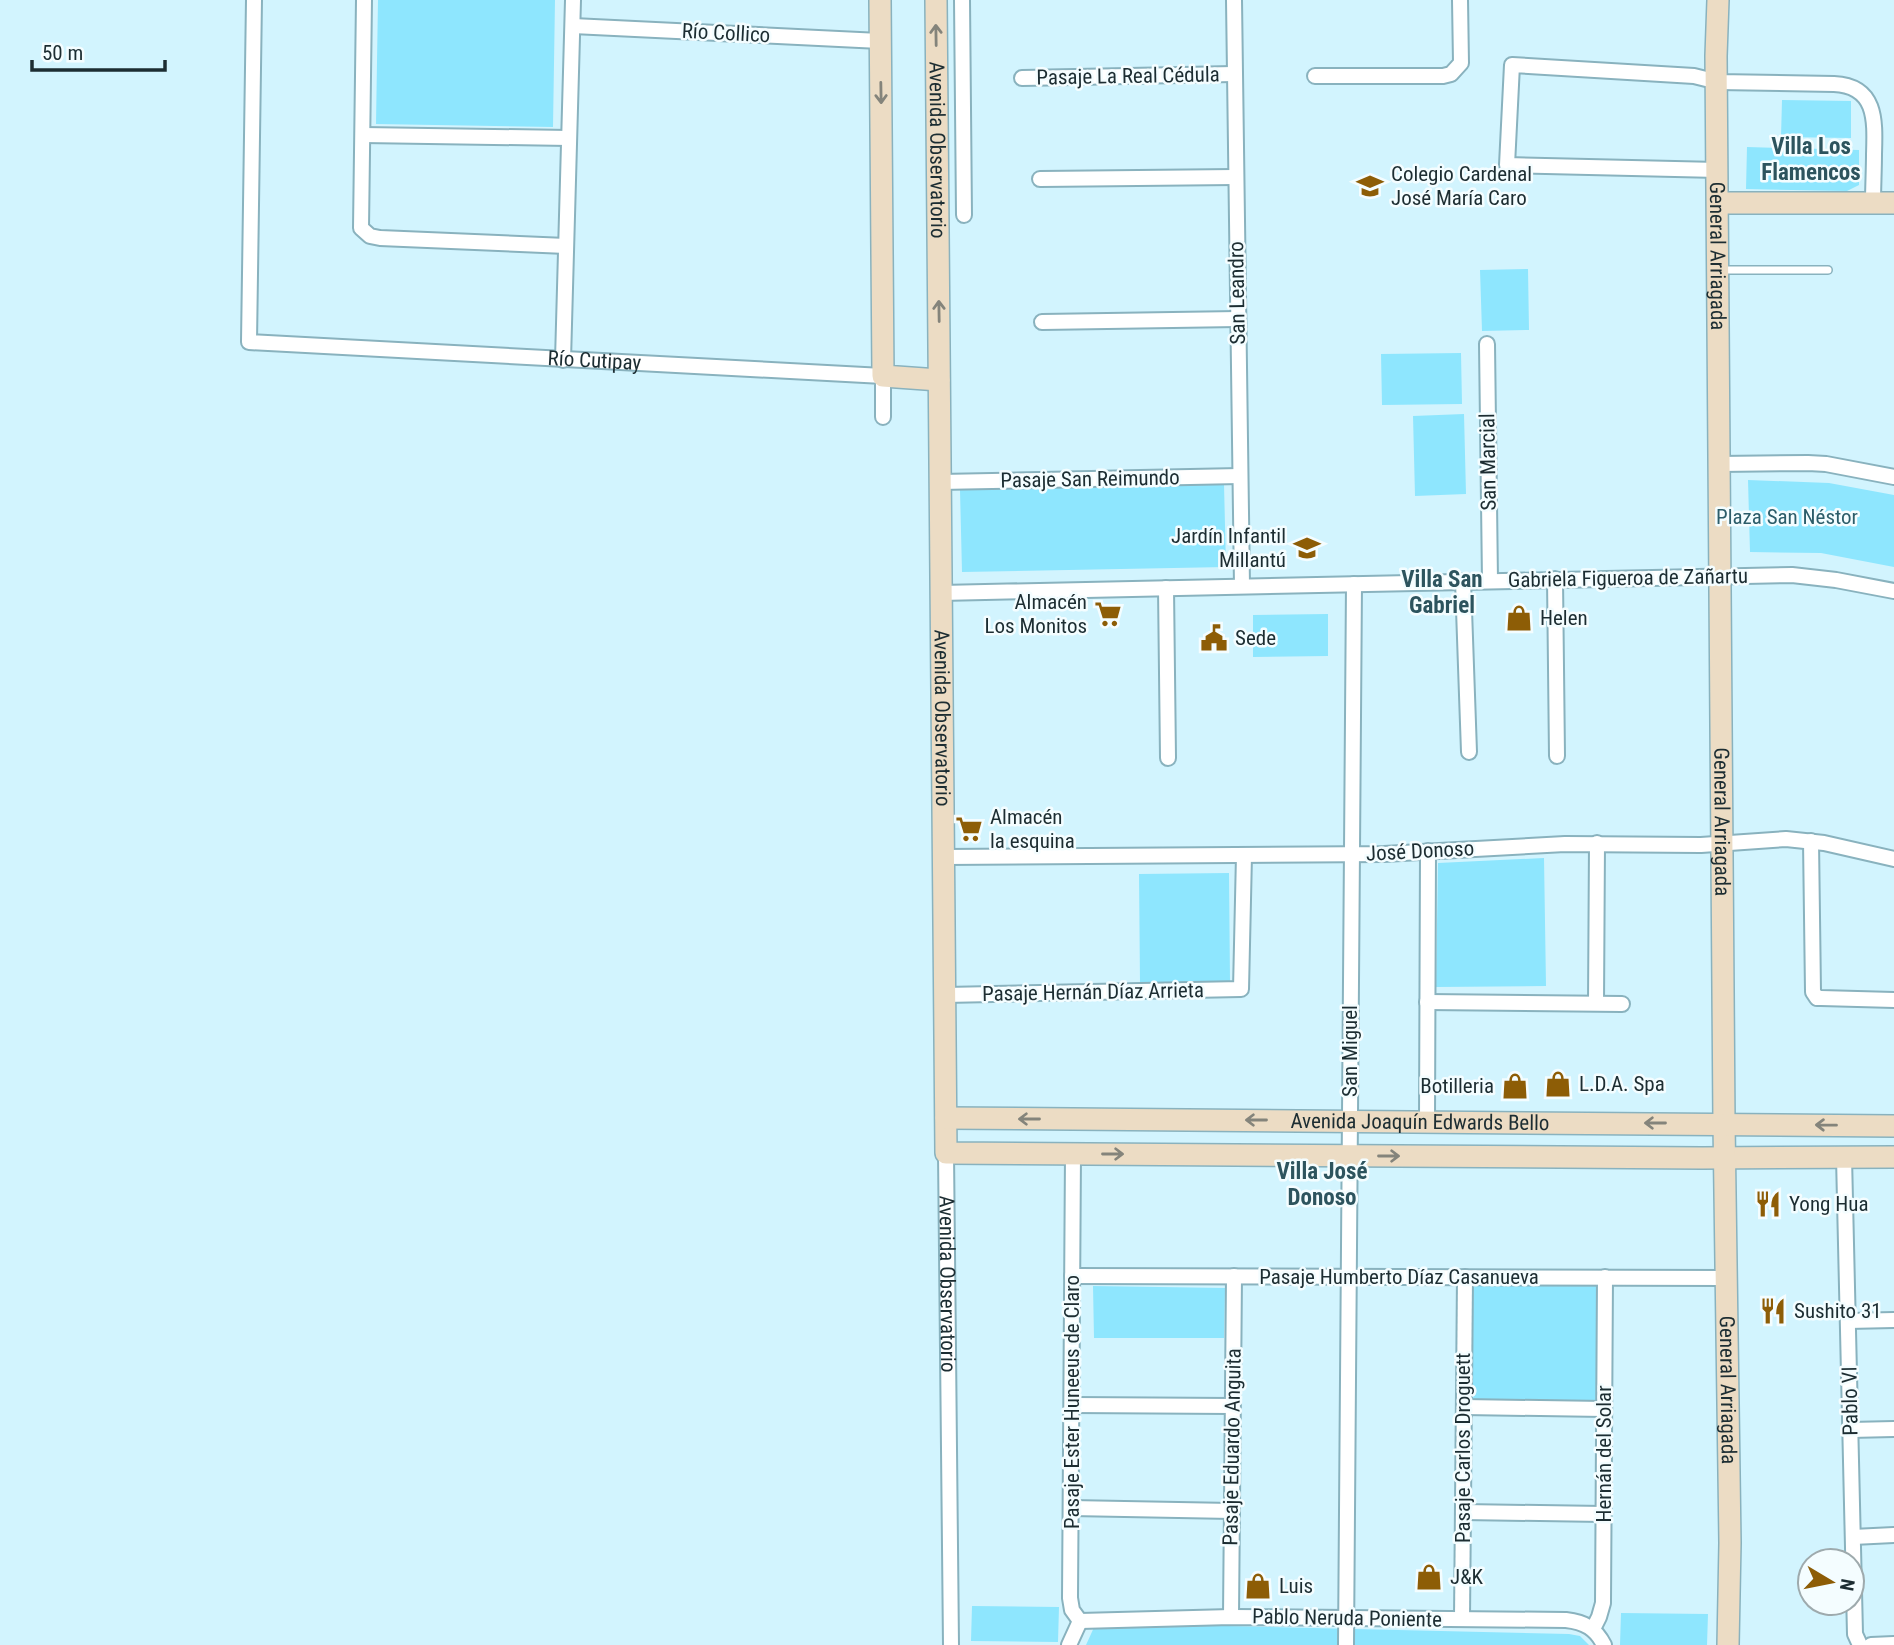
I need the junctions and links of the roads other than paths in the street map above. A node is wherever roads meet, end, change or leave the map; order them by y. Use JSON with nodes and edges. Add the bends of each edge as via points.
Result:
{"nodes":[{"id":1,"x":254,"y":0,"type":"edge"},
{"id":2,"x":364,"y":0,"type":"edge"},
{"id":3,"x":573,"y":0,"type":"edge"},
{"id":4,"x":880,"y":0,"type":"edge"},
{"id":5,"x":936,"y":0,"type":"edge"},
{"id":6,"x":962,"y":0,"type":"edge"},
{"id":7,"x":1234,"y":0,"type":"edge"},
{"id":8,"x":1460,"y":0,"type":"edge"},
{"id":9,"x":1718,"y":0,"type":"edge"},
{"id":10,"x":573,"y":26,"type":"junction"},
{"id":11,"x":880,"y":41,"type":"junction"},
{"id":12,"x":1234,"y":74,"type":"junction"},
{"id":13,"x":1315,"y":76,"type":"dead end"},
{"id":14,"x":1023,"y":78,"type":"dead end"},
{"id":15,"x":1718,"y":82,"type":"junction"},
{"id":16,"x":363,"y":135,"type":"junction"},
{"id":17,"x":569,"y":138,"type":"junction"},
{"id":18,"x":1718,"y":170,"type":"junction"},
{"id":19,"x":1235,"y":177,"type":"junction"},
{"id":20,"x":1040,"y":179,"type":"dead end"},
{"id":21,"x":1718,"y":203,"type":"junction"},
{"id":22,"x":1883,"y":203,"type":"edge"},
{"id":23,"x":964,"y":215,"type":"dead end"},
{"id":24,"x":566,"y":246,"type":"junction"},
{"id":25,"x":1719,"y":270,"type":"junction"},
{"id":26,"x":1828,"y":270,"type":"dead end"},
{"id":27,"x":1238,"y":319,"type":"junction"},
{"id":28,"x":1042,"y":322,"type":"dead end"},
{"id":29,"x":1487,"y":344,"type":"dead end"},
{"id":30,"x":563,"y":360,"type":"junction"},
{"id":31,"x":883,"y":376,"type":"junction"},
{"id":32,"x":939,"y":380,"type":"junction"},
{"id":33,"x":883,"y":417,"type":"dead end"},
{"id":34,"x":1720,"y":464,"type":"junction"},
{"id":35,"x":1240,"y":476,"type":"junction"},
{"id":36,"x":1894,"y":477,"type":"edge"},
{"id":37,"x":940,"y":482,"type":"junction"},
{"id":38,"x":1720,"y":576,"type":"junction"},
{"id":39,"x":1555,"y":579,"type":"junction"},
{"id":40,"x":1464,"y":581,"type":"junction"},
{"id":41,"x":1490,"y":581,"type":"junction"},
{"id":42,"x":1354,"y":583,"type":"junction"},
{"id":43,"x":1242,"y":586,"type":"junction"},
{"id":44,"x":1166,"y":588,"type":"junction"},
{"id":45,"x":1894,"y":591,"type":"edge"},
{"id":46,"x":941,"y":593,"type":"junction"},
{"id":47,"x":1469,"y":752,"type":"dead end"},
{"id":48,"x":1558,"y":757,"type":"dead end"},
{"id":49,"x":1168,"y":758,"type":"dead end"},
{"id":50,"x":1811,"y":841,"type":"junction"},
{"id":51,"x":1597,"y":843,"type":"junction"},
{"id":52,"x":1722,"y":844,"type":"junction"},
{"id":53,"x":1428,"y":851,"type":"junction"},
{"id":54,"x":1352,"y":854,"type":"junction"},
{"id":55,"x":1244,"y":855,"type":"junction"},
{"id":56,"x":944,"y":857,"type":"junction"},
{"id":57,"x":1894,"y":859,"type":"edge"},
{"id":58,"x":945,"y":995,"type":"junction"},
{"id":59,"x":1894,"y":1000,"type":"edge"},
{"id":60,"x":1427,"y":1002,"type":"junction"},
{"id":61,"x":1596,"y":1003,"type":"junction"},
{"id":62,"x":1622,"y":1004,"type":"dead end"},
{"id":63,"x":946,"y":1118,"type":"junction"},
{"id":64,"x":1350,"y":1121,"type":"junction"},
{"id":65,"x":1427,"y":1121,"type":"junction"},
{"id":66,"x":1724,"y":1124,"type":"junction"},
{"id":67,"x":1894,"y":1126,"type":"edge"},
{"id":68,"x":946,"y":1153,"type":"junction"},
{"id":69,"x":1073,"y":1154,"type":"junction"},
{"id":70,"x":1350,"y":1156,"type":"junction"},
{"id":71,"x":1724,"y":1157,"type":"junction"},
{"id":72,"x":1844,"y":1157,"type":"junction"},
{"id":73,"x":1894,"y":1157,"type":"edge"},
{"id":74,"x":1072,"y":1276,"type":"junction"},
{"id":75,"x":1234,"y":1276,"type":"junction"},
{"id":76,"x":1349,"y":1276,"type":"junction"},
{"id":77,"x":1465,"y":1277,"type":"junction"},
{"id":78,"x":1605,"y":1277,"type":"junction"},
{"id":79,"x":1726,"y":1278,"type":"junction"},
{"id":80,"x":1894,"y":1320,"type":"edge"},
{"id":81,"x":1848,"y":1321,"type":"junction"},
{"id":82,"x":1072,"y":1405,"type":"junction"},
{"id":83,"x":1232,"y":1406,"type":"junction"},
{"id":84,"x":1464,"y":1407,"type":"junction"},
{"id":85,"x":1604,"y":1409,"type":"junction"},
{"id":86,"x":1894,"y":1429,"type":"edge"},
{"id":87,"x":1850,"y":1430,"type":"junction"},
{"id":88,"x":1071,"y":1508,"type":"junction"},
{"id":89,"x":1232,"y":1511,"type":"junction"},
{"id":90,"x":1463,"y":1512,"type":"junction"},
{"id":91,"x":1604,"y":1514,"type":"junction"},
{"id":92,"x":1894,"y":1535,"type":"edge"},
{"id":93,"x":1853,"y":1537,"type":"junction"},
{"id":94,"x":1231,"y":1617,"type":"junction"},
{"id":95,"x":1346,"y":1618,"type":"junction"},
{"id":96,"x":1462,"y":1619,"type":"junction"},
{"id":97,"x":1080,"y":1621,"type":"junction"},
{"id":98,"x":1592,"y":1629,"type":"junction"},
{"id":99,"x":1894,"y":1644,"type":"edge"},
{"id":100,"x":951,"y":1645,"type":"edge"},
{"id":101,"x":1069,"y":1645,"type":"edge"},
{"id":102,"x":1346,"y":1645,"type":"edge"},
{"id":103,"x":1604,"y":1645,"type":"edge"},
{"id":104,"x":1728,"y":1645,"type":"edge"},
{"id":105,"x":1860,"y":1645,"type":"edge"},
{"id":106,"x":1871,"y":1645,"type":"edge"}],
"edges":[{"from":1,"to":30,"type":"street","name":"Río Cutipay","via":[[249,342]]},
{"from":2,"to":16,"type":"street"},
{"from":3,"to":10,"type":"street"},
{"from":4,"to":11,"type":"street"},
{"from":32,"to":5,"type":"street","name":"Avenida Observatorio","one_way":true},
{"from":6,"to":23,"type":"street"},
{"from":7,"to":12,"type":"street","name":"San Leandro"},
{"from":8,"to":13,"type":"street","via":[[1461,63],[1451,74]]},
{"from":9,"to":15,"type":"street","name":"General Arriagada"},
{"from":10,"to":11,"type":"street","name":"Río Collico"},
{"from":10,"to":17,"type":"street"},
{"from":11,"to":31,"type":"street","one_way":true},
{"from":12,"to":14,"type":"street","name":"Pasaje La Real Cédula"},
{"from":12,"to":19,"type":"street","name":"San Leandro"},
{"from":15,"to":18,"type":"street","name":"General Arriagada"},
{"from":15,"to":18,"type":"street","via":[[1694,76],[1512,65],[1507,165]]},
{"from":15,"to":22,"type":"street","via":[[1842,84],[1863,95],[1874,116]]},
{"from":16,"to":17,"type":"street"},
{"from":16,"to":24,"type":"street","via":[[361,228],[370,236]]},
{"from":17,"to":24,"type":"street"},
{"from":18,"to":21,"type":"street","name":"General Arriagada"},
{"from":19,"to":20,"type":"street"},
{"from":19,"to":27,"type":"street","name":"San Leandro"},
{"from":21,"to":22,"type":"street"},
{"from":21,"to":25,"type":"street","name":"General Arriagada"},
{"from":24,"to":30,"type":"street"},
{"from":25,"to":26,"type":"lane"},
{"from":25,"to":34,"type":"street","name":"General Arriagada"},
{"from":27,"to":28,"type":"street"},
{"from":27,"to":35,"type":"street","name":"San Leandro"},
{"from":29,"to":41,"type":"street","name":"San Marcial"},
{"from":30,"to":31,"type":"street","name":"Río Cutipay"},
{"from":31,"to":32,"type":"street","name":"Río Cutipay"},
{"from":31,"to":33,"type":"street"},
{"from":32,"to":37,"type":"street","name":"Avenida Observatorio"},
{"from":34,"to":36,"type":"street","via":[[1826,464]]},
{"from":34,"to":38,"type":"street","name":"General Arriagada"},
{"from":35,"to":37,"type":"street","name":"Pasaje San Reimundo"},
{"from":35,"to":43,"type":"street","name":"San Leandro"},
{"from":37,"to":46,"type":"street","name":"Avenida Observatorio"},
{"from":38,"to":39,"type":"street","name":"Gabriela Figueroa de Zañartu"},
{"from":38,"to":45,"type":"street","name":"Gabriela Figueroa de Zañartu","via":[[1820,577]]},
{"from":38,"to":52,"type":"street","name":"General Arriagada"},
{"from":39,"to":41,"type":"street","name":"Gabriela Figueroa de Zañartu"},
{"from":39,"to":48,"type":"street"},
{"from":40,"to":41,"type":"street","name":"Gabriela Figueroa de Zañartu"},
{"from":40,"to":42,"type":"street","name":"Gabriela Figueroa de Zañartu"},
{"from":40,"to":47,"type":"street"},
{"from":42,"to":43,"type":"street","name":"Gabriela Figueroa de Zañartu"},
{"from":42,"to":54,"type":"street","name":"San Miguel"},
{"from":43,"to":44,"type":"street","name":"Gabriela Figueroa de Zañartu"},
{"from":44,"to":46,"type":"street","name":"Gabriela Figueroa de Zañartu"},
{"from":44,"to":49,"type":"street"},
{"from":46,"to":56,"type":"street","name":"Avenida Observatorio"},
{"from":50,"to":52,"type":"street","name":"José Donoso","via":[[1765,839]]},
{"from":50,"to":57,"type":"street","name":"José Donoso"},
{"from":50,"to":59,"type":"street","via":[[1814,995]]},
{"from":51,"to":52,"type":"street","name":"José Donoso"},
{"from":51,"to":53,"type":"street","name":"José Donoso"},
{"from":51,"to":61,"type":"street"},
{"from":52,"to":66,"type":"street","name":"General Arriagada"},
{"from":53,"to":54,"type":"street","name":"José Donoso"},
{"from":53,"to":60,"type":"street"},
{"from":54,"to":55,"type":"street","name":"José Donoso"},
{"from":54,"to":64,"type":"street","name":"San Miguel"},
{"from":55,"to":56,"type":"street","name":"José Donoso"},
{"from":55,"to":58,"type":"street","name":"Pasaje Hernán Díaz Arrieta","via":[[1241,989]]},
{"from":56,"to":58,"type":"street","name":"Avenida Observatorio"},
{"from":58,"to":63,"type":"street","name":"Avenida Observatorio"},
{"from":60,"to":61,"type":"street"},
{"from":60,"to":65,"type":"street"},
{"from":61,"to":62,"type":"street"},
{"from":64,"to":63,"type":"street","name":"Avenida Joaquín Edwards Bello","one_way":true},
{"from":63,"to":68,"type":"street","name":"Avenida Observatorio"},
{"from":64,"to":65,"type":"street","name":"Avenida Joaquín Edwards Bello"},
{"from":64,"to":70,"type":"street","name":"San Miguel"},
{"from":66,"to":65,"type":"street","name":"Avenida Joaquín Edwards Bello","one_way":true},
{"from":67,"to":66,"type":"street","name":"Avenida Joaquín Edwards Bello","one_way":true},
{"from":66,"to":71,"type":"street","name":"General Arriagada"},
{"from":68,"to":69,"type":"street","name":"Avenida Joaquín Edwards Bello"},
{"from":68,"to":100,"type":"street","name":"Avenida Observatorio"},
{"from":69,"to":70,"type":"street","name":"Avenida Joaquín Edwards Bello","one_way":true},
{"from":69,"to":74,"type":"street","name":"Pasaje Ester Huneeus de Claro"},
{"from":70,"to":71,"type":"street","name":"Avenida Joaquín Edwards Bello","one_way":true},
{"from":70,"to":76,"type":"street","name":"San Miguel"},
{"from":71,"to":72,"type":"street","name":"Avenida Joaquín Edwards Bello"},
{"from":71,"to":79,"type":"street","name":"General Arriagada"},
{"from":72,"to":73,"type":"street","name":"Avenida Joaquín Edwards Bello"},
{"from":72,"to":81,"type":"street","name":"Pablo VI"},
{"from":74,"to":75,"type":"street","name":"Pasaje Humberto Díaz Casanueva"},
{"from":74,"to":82,"type":"street","name":"Pasaje Ester Huneeus de Claro"},
{"from":75,"to":76,"type":"street","name":"Pasaje Humberto Díaz Casanueva"},
{"from":75,"to":83,"type":"street","name":"Pasaje Eduardo Anguita"},
{"from":76,"to":77,"type":"street","name":"Pasaje Humberto Díaz Casanueva"},
{"from":76,"to":95,"type":"street","name":"San Miguel"},
{"from":77,"to":78,"type":"street","name":"Pasaje Humberto Díaz Casanueva"},
{"from":77,"to":84,"type":"street","name":"Pasaje Carlos Droguett"},
{"from":78,"to":79,"type":"street","name":"Pasaje Humberto Díaz Casanueva"},
{"from":78,"to":85,"type":"street","name":"Hernán del Solar"},
{"from":79,"to":104,"type":"street","name":"General Arriagada"},
{"from":80,"to":81,"type":"street"},
{"from":81,"to":87,"type":"street","name":"Pablo VI"},
{"from":82,"to":83,"type":"street"},
{"from":82,"to":88,"type":"street","name":"Pasaje Ester Huneeus de Claro"},
{"from":83,"to":89,"type":"street","name":"Pasaje Eduardo Anguita"},
{"from":84,"to":85,"type":"street"},
{"from":84,"to":90,"type":"street","name":"Pasaje Carlos Droguett"},
{"from":85,"to":91,"type":"street","name":"Hernán del Solar"},
{"from":86,"to":87,"type":"street"},
{"from":87,"to":93,"type":"street","name":"Pablo VI"},
{"from":88,"to":89,"type":"street"},
{"from":88,"to":97,"type":"street","name":"Pasaje Ester Huneeus de Claro","via":[[1071,1604]]},
{"from":89,"to":94,"type":"street","name":"Pasaje Eduardo Anguita"},
{"from":90,"to":91,"type":"street"},
{"from":90,"to":96,"type":"street","name":"Pasaje Carlos Droguett"},
{"from":91,"to":98,"type":"street","name":"Hernán del Solar","via":[[1603,1603]]},
{"from":92,"to":93,"type":"street"},
{"from":93,"to":105,"type":"street","name":"Pablo VI","via":[[1855,1634]]},
{"from":94,"to":95,"type":"street","name":"Pablo Neruda Poniente"},
{"from":94,"to":97,"type":"street","name":"Pablo Neruda Poniente"},
{"from":95,"to":96,"type":"street","name":"Pablo Neruda Poniente"},
{"from":95,"to":102,"type":"street","name":"San Miguel"},
{"from":96,"to":98,"type":"street","name":"Pablo Neruda Poniente","via":[[1576,1621]]},
{"from":97,"to":101,"type":"street"},
{"from":98,"to":103,"type":"street"},
{"from":99,"to":106,"type":"street"}]}
